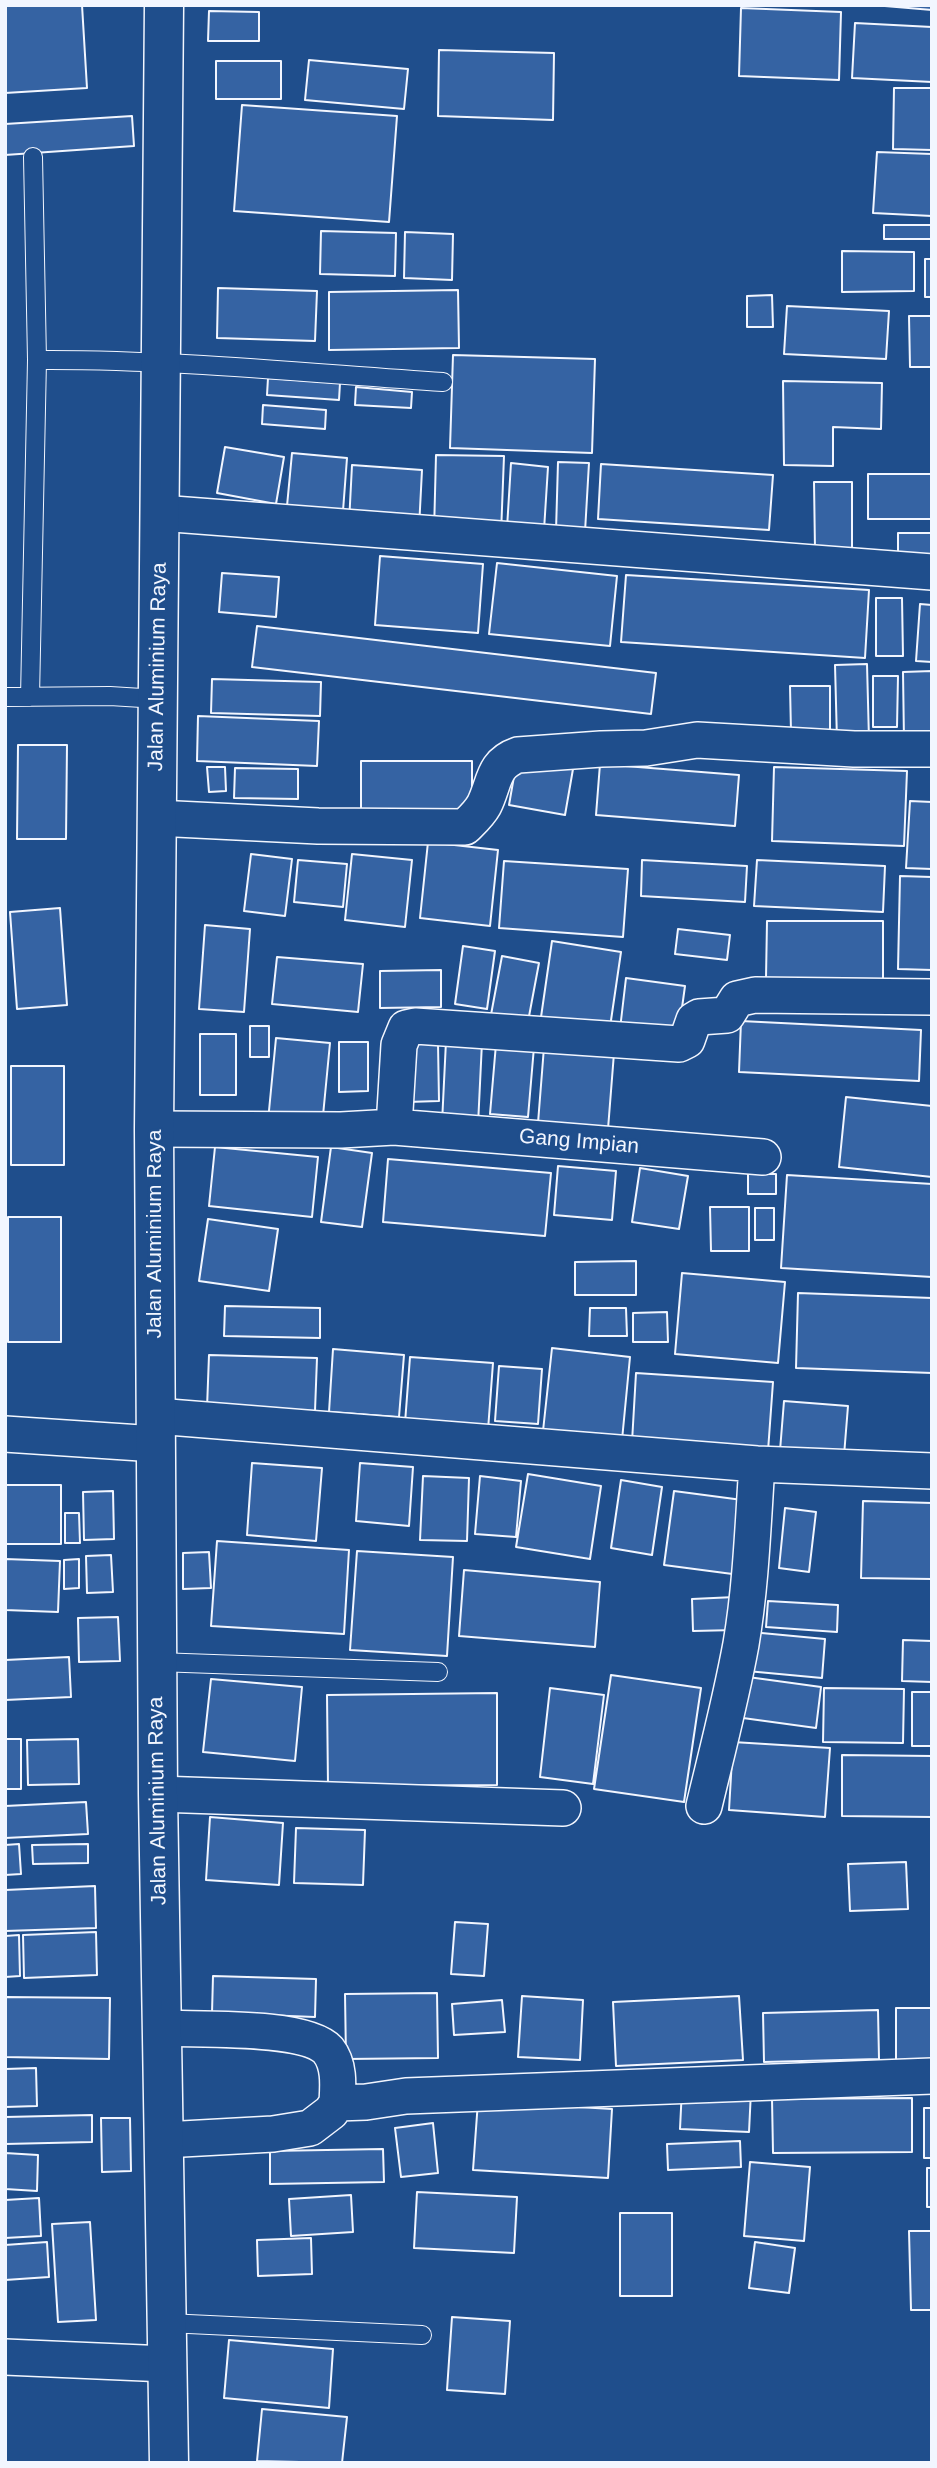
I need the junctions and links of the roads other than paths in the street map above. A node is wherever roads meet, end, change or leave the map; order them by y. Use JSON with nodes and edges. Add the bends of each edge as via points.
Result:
{"nodes":[{"id":1,"x":164,"y":5,"type":"edge"},
{"id":2,"x":33,"y":157,"type":"dead end"},
{"id":3,"x":37,"y":360,"type":"junction"},
{"id":4,"x":161,"y":363,"type":"junction"},
{"id":5,"x":443,"y":382,"type":"dead end"},
{"id":6,"x":160,"y":513,"type":"junction"},
{"id":7,"x":932,"y":572,"type":"edge"},
{"id":8,"x":5,"y":697,"type":"edge"},
{"id":9,"x":30,"y":697,"type":"junction"},
{"id":10,"x":158,"y":699,"type":"junction"},
{"id":11,"x":932,"y":749,"type":"edge"},
{"id":12,"x":156,"y":818,"type":"junction"},
{"id":13,"x":932,"y":998,"type":"edge"},
{"id":14,"x":394,"y":1128,"type":"junction"},
{"id":15,"x":154,"y":1129,"type":"junction"},
{"id":16,"x":763,"y":1157,"type":"dead end"},
{"id":17,"x":156,"y":1430,"type":"junction"},
{"id":18,"x":5,"y":1434,"type":"edge"},
{"id":19,"x":757,"y":1464,"type":"junction"},
{"id":20,"x":932,"y":1471,"type":"edge"},
{"id":21,"x":157,"y":1662,"type":"junction"},
{"id":22,"x":438,"y":1672,"type":"dead end"},
{"id":23,"x":158,"y":1794,"type":"junction"},
{"id":24,"x":704,"y":1806,"type":"dead end"},
{"id":25,"x":563,"y":1808,"type":"dead end"},
{"id":26,"x":162,"y":2028,"type":"junction"},
{"id":27,"x":932,"y":2076,"type":"edge"},
{"id":28,"x":337,"y":2103,"type":"junction"},
{"id":29,"x":164,"y":2140,"type":"junction"},
{"id":30,"x":167,"y":2323,"type":"junction"},
{"id":31,"x":422,"y":2335,"type":"dead end"},
{"id":32,"x":5,"y":2357,"type":"edge"},
{"id":33,"x":167,"y":2364,"type":"junction"},
{"id":34,"x":169,"y":2463,"type":"edge"}],
"edges":[{"from":1,"to":4,"type":"street","name":"Jalan Aluminium Raya"},
{"from":2,"to":3,"type":"lane"},
{"from":3,"to":4,"type":"lane"},
{"from":3,"to":9,"type":"lane"},
{"from":4,"to":5,"type":"lane"},
{"from":4,"to":6,"type":"street","name":"Jalan Aluminium Raya"},
{"from":6,"to":7,"type":"street"},
{"from":6,"to":10,"type":"street","name":"Jalan Aluminium Raya"},
{"from":8,"to":9,"type":"lane"},
{"from":9,"to":10,"type":"lane"},
{"from":10,"to":12,"type":"street","name":"Jalan Aluminium Raya"},
{"from":11,"to":12,"type":"street","via":[[696,740],[646,748],[518,755],[499,767],[485,803],[465,827]]},
{"from":12,"to":15,"type":"street","name":"Jalan Aluminium Raya"},
{"from":13,"to":14,"type":"street","via":[[743,996],[727,1015],[694,1020],[687,1040],[679,1044],[406,1028],[399,1045]]},
{"from":14,"to":15,"type":"street","name":"Gang Impian"},
{"from":14,"to":16,"type":"street","name":"Gang Impian"},
{"from":15,"to":17,"type":"street","name":"Jalan Aluminium Raya"},
{"from":17,"to":18,"type":"street"},
{"from":17,"to":19,"type":"street"},
{"from":17,"to":21,"type":"street","name":"Jalan Aluminium Raya"},
{"from":19,"to":20,"type":"street"},
{"from":19,"to":24,"type":"street","via":[[741,1642]]},
{"from":21,"to":22,"type":"lane"},
{"from":21,"to":23,"type":"street","name":"Jalan Aluminium Raya"},
{"from":23,"to":25,"type":"street"},
{"from":23,"to":26,"type":"street","name":"Jalan Aluminium Raya"},
{"from":26,"to":28,"type":"street","via":[[311,2038],[333,2059]]},
{"from":26,"to":29,"type":"street","name":"Jalan Aluminium Raya"},
{"from":27,"to":28,"type":"street","via":[[406,2096]]},
{"from":28,"to":29,"type":"street","via":[[310,2127],[273,2134]]},
{"from":29,"to":30,"type":"street","name":"Jalan Aluminium Raya"},
{"from":30,"to":31,"type":"lane"},
{"from":30,"to":33,"type":"street","name":"Jalan Aluminium Raya"},
{"from":32,"to":33,"type":"street"},
{"from":33,"to":34,"type":"street","name":"Jalan Aluminium Raya"}]}
